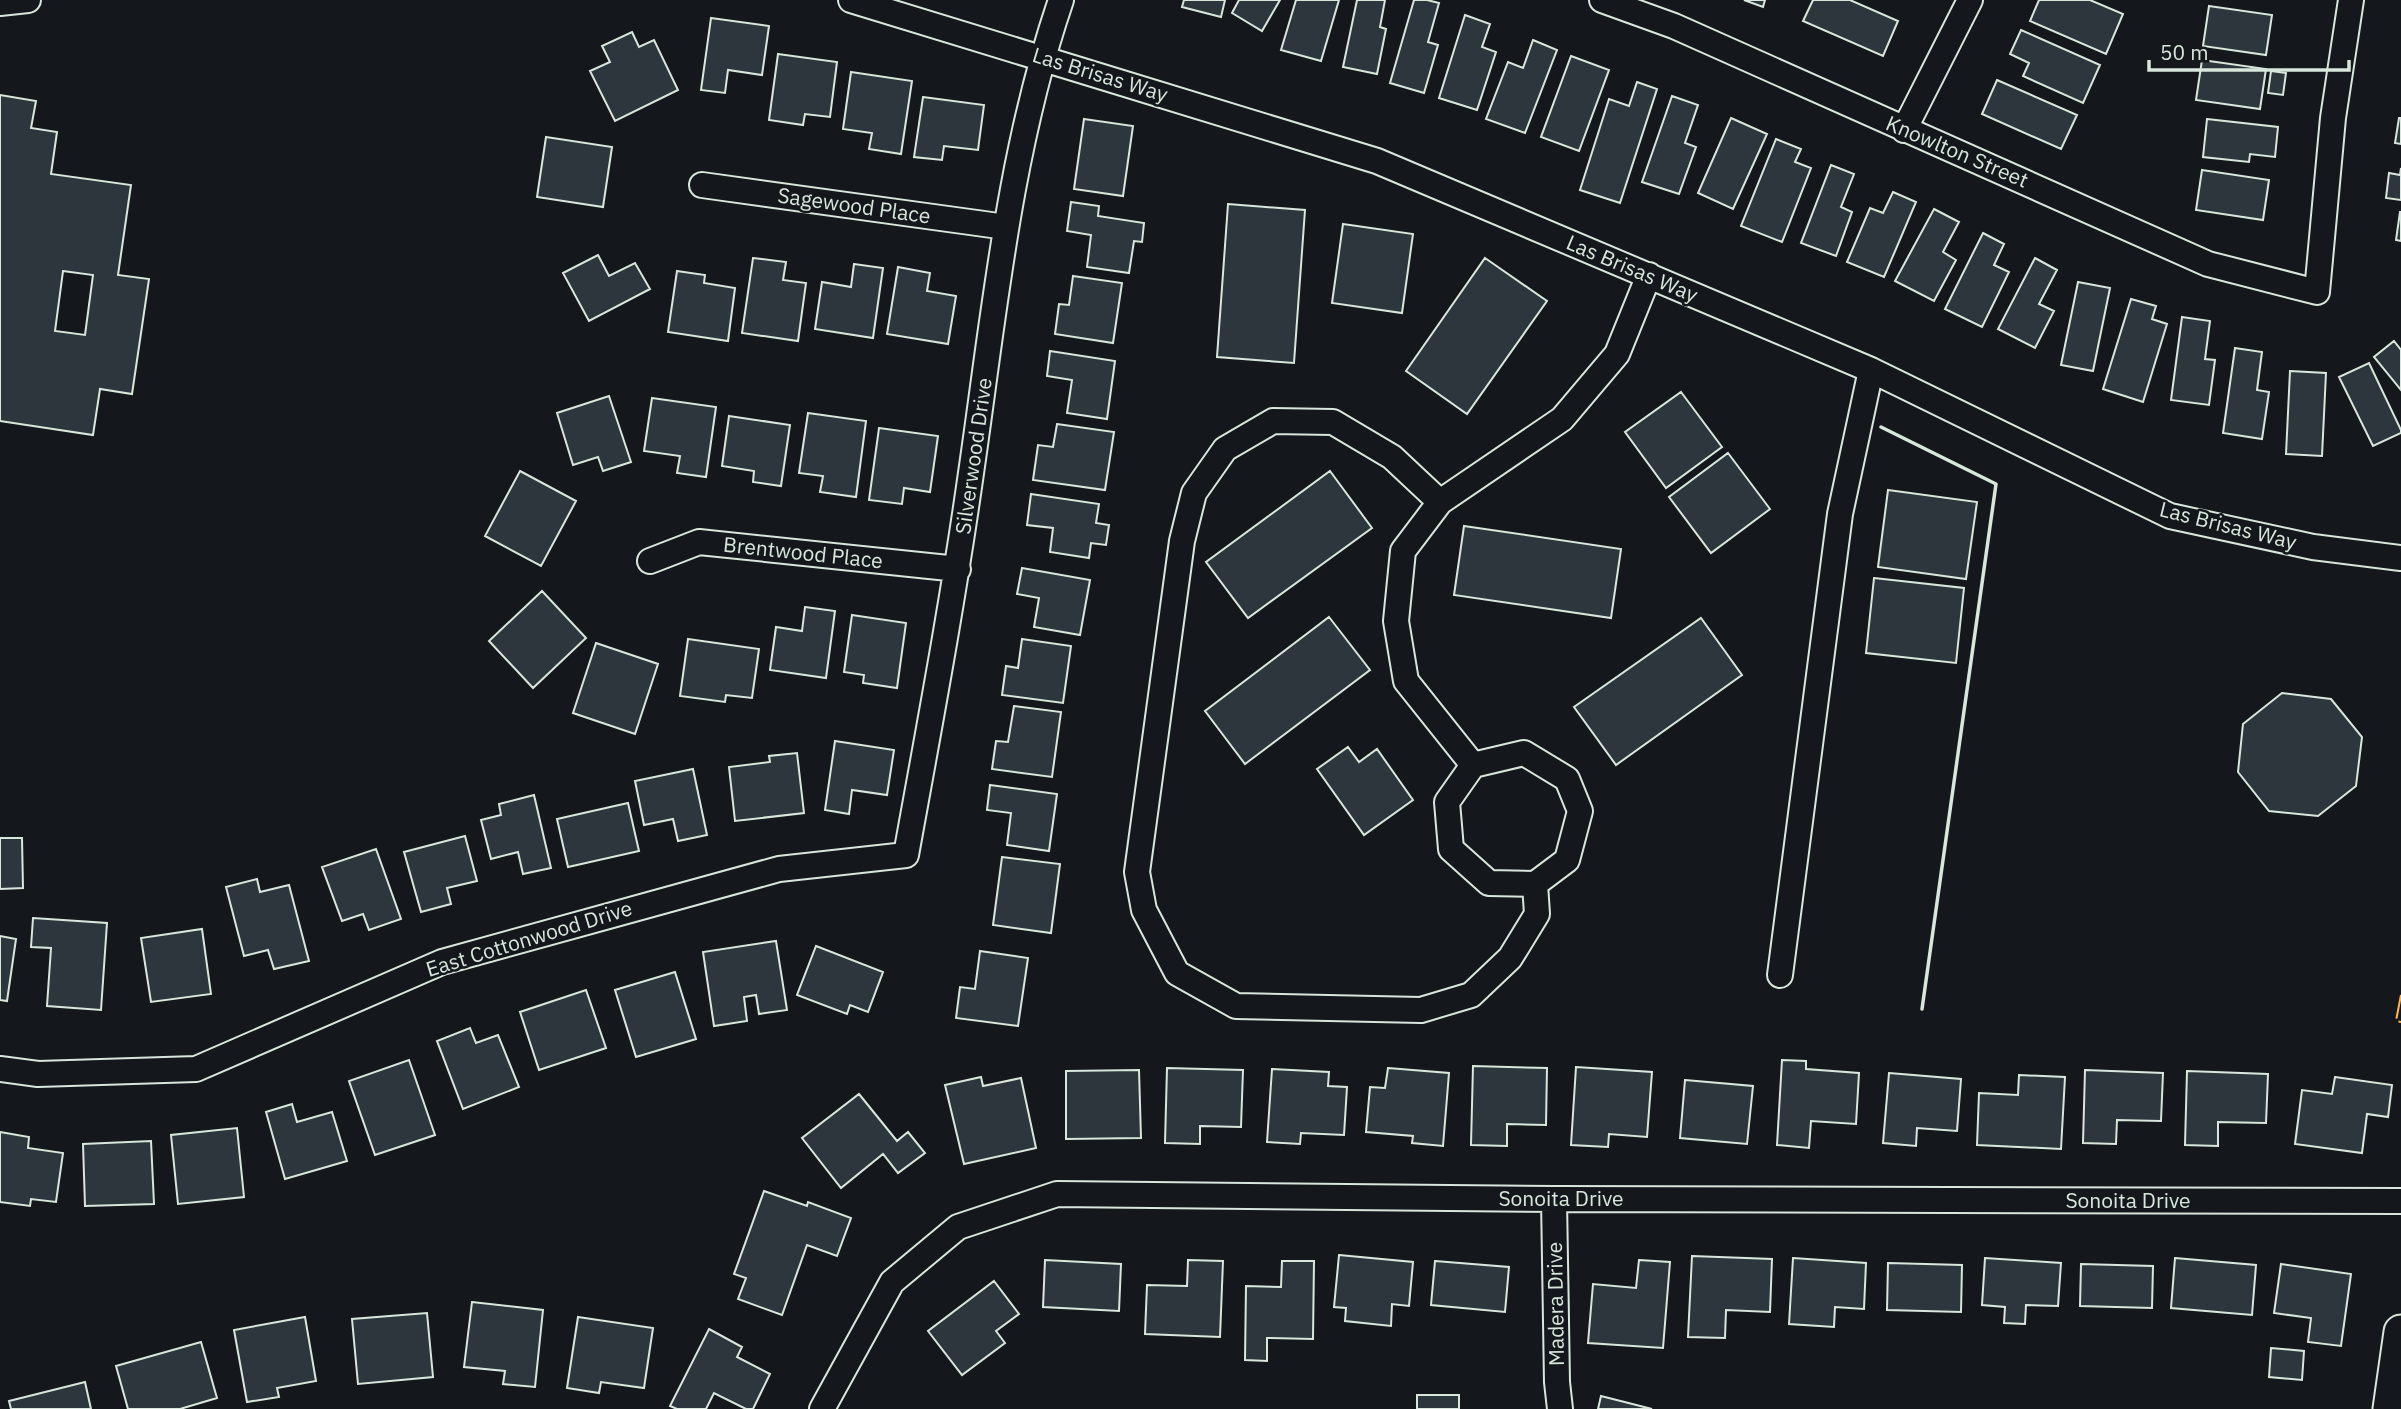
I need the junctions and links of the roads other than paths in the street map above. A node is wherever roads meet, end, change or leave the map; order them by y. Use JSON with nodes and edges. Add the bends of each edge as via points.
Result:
{"nodes":[{"id":1,"x":28,"y":0,"type":"edge"},
{"id":2,"x":851,"y":0,"type":"edge"},
{"id":3,"x":1061,"y":0,"type":"edge"},
{"id":4,"x":1602,"y":0,"type":"edge"},
{"id":5,"x":1970,"y":0,"type":"edge"},
{"id":6,"x":2351,"y":0,"type":"edge"},
{"id":7,"x":0,"y":3,"type":"edge"},
{"id":8,"x":1042,"y":57,"type":"junction"},
{"id":9,"x":1904,"y":130,"type":"junction"},
{"id":10,"x":702,"y":185,"type":"dead end"},
{"id":11,"x":1006,"y":227,"type":"junction"},
{"id":12,"x":1649,"y":275,"type":"junction"},
{"id":13,"x":1871,"y":370,"type":"junction"},
{"id":14,"x":1440,"y":502,"type":"junction"},
{"id":15,"x":2401,"y":558,"type":"edge"},
{"id":16,"x":650,"y":561,"type":"dead end"},
{"id":17,"x":958,"y":569,"type":"junction"},
{"id":18,"x":1473,"y":765,"type":"junction"},
{"id":19,"x":906,"y":855,"type":"joint"},
{"id":20,"x":1535,"y":884,"type":"junction"},
{"id":21,"x":1780,"y":975,"type":"dead end"},
{"id":22,"x":0,"y":1069,"type":"edge"},
{"id":23,"x":1555,"y":1199,"type":"junction"},
{"id":24,"x":2401,"y":1201,"type":"edge"},
{"id":25,"x":2401,"y":1332,"type":"edge"},
{"id":26,"x":822,"y":1409,"type":"edge"},
{"id":27,"x":1560,"y":1409,"type":"edge"},
{"id":28,"x":2390,"y":1409,"type":"edge"}],
"edges":[{"from":1,"to":7,"type":"street"},
{"from":2,"to":8,"type":"street","name":"Las Brisas Way"},
{"from":3,"to":8,"type":"street","name":"Silverwood Drive"},
{"from":4,"to":9,"type":"street","name":"Knowlton Street","via":[[1674,26]]},
{"from":5,"to":9,"type":"street"},
{"from":6,"to":9,"type":"street","name":"Knowlton Street","via":[[2333,118],[2317,292],[2208,264]]},
{"from":8,"to":11,"type":"street","name":"Silverwood Drive"},
{"from":8,"to":12,"type":"street","name":"Las Brisas Way","via":[[1377,161]]},
{"from":10,"to":11,"type":"street","name":"Sagewood Place"},
{"from":11,"to":17,"type":"street","name":"Silverwood Drive"},
{"from":12,"to":13,"type":"street","name":"Las Brisas Way"},
{"from":12,"to":14,"type":"street","via":[[1617,354],[1562,419]]},
{"from":13,"to":15,"type":"street","name":"Las Brisas Way","via":[[2171,516],[2313,547]]},
{"from":13,"to":21,"type":"street","via":[[1840,514]]},
{"from":14,"to":18,"type":"street","via":[[1404,551],[1396,621],[1406,681]]},
{"from":14,"to":20,"type":"street","via":[[1392,457],[1333,422],[1273,421],[1225,449],[1194,493],[1182,541],[1137,872],[1144,909],[1177,973],[1236,1006],[1421,1010],[1471,995],[1510,958],[1537,914]]},
{"from":16,"to":17,"type":"street","name":"Brentwood Place","via":[[699,542]]},
{"from":17,"to":19,"type":"street","name":"Silverwood Drive"},
{"from":18,"to":20,"type":"street","via":[[1447,802],[1451,849],[1489,883]]},
{"from":18,"to":20,"type":"street","via":[[1524,753],[1567,779],[1580,811],[1567,860]]},
{"from":19,"to":22,"type":"street","name":"East Cottonwood Drive","via":[[779,869],[442,962],[196,1069],[38,1074]]},
{"from":23,"to":24,"type":"street","name":"Sonoita Drive"},
{"from":23,"to":26,"type":"street","name":"Sonoita Drive","via":[[1057,1194],[958,1227],[892,1282]]},
{"from":23,"to":27,"type":"street","name":"Madera Drive"},
{"from":25,"to":28,"type":"street"}]}
